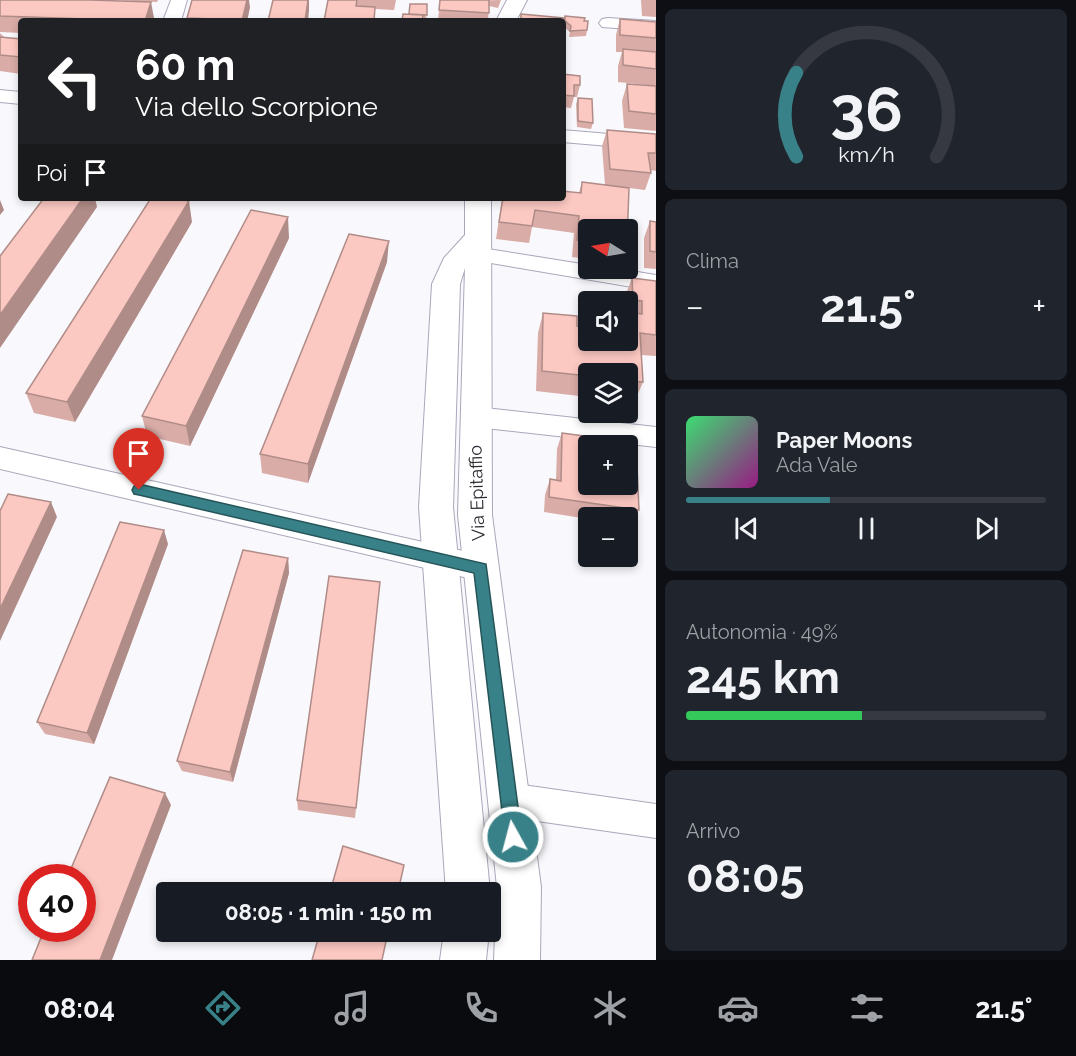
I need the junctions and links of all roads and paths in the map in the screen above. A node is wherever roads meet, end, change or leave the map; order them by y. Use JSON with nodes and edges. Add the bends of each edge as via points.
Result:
{"nodes":[{"id":1,"x":179,"y":0,"type":"edge"},
{"id":2,"x":517,"y":0,"type":"edge"},
{"id":3,"x":173,"y":18,"type":"edge"},
{"id":4,"x":508,"y":18,"type":"edge"},
{"id":5,"x":608,"y":23,"type":"dead end"},
{"id":6,"x":656,"y":26,"type":"edge"},
{"id":7,"x":0,"y":96,"type":"edge"},
{"id":8,"x":18,"y":98,"type":"edge"},
{"id":9,"x":566,"y":136,"type":"edge"},
{"id":10,"x":656,"y":144,"type":"edge"},
{"id":11,"x":478,"y":201,"type":"edge"},
{"id":12,"x":472,"y":248,"type":"junction"},
{"id":13,"x":656,"y":283,"type":"edge"},
{"id":14,"x":476,"y":417,"type":"junction"},
{"id":15,"x":656,"y":437,"type":"edge"},
{"id":16,"x":0,"y":458,"type":"edge"},
{"id":17,"x":440,"y":559,"type":"junction"},
{"id":18,"x":481,"y":568,"type":"junction"},
{"id":19,"x":509,"y":800,"type":"junction"},
{"id":20,"x":656,"y":821,"type":"edge"},
{"id":21,"x":467,"y":882,"type":"edge"},
{"id":22,"x":466,"y":942,"type":"edge"},
{"id":23,"x":463,"y":960,"type":"edge"},
{"id":24,"x":517,"y":960,"type":"edge"}],
"edges":[{"from":1,"to":3,"type":"street"},
{"from":2,"to":4,"type":"street"},
{"from":5,"to":6,"type":"street"},
{"from":7,"to":8,"type":"street"},
{"from":9,"to":10,"type":"street"},
{"from":11,"to":12,"type":"street","name":"Via Epitaffio"},
{"from":12,"to":13,"type":"street"},
{"from":12,"to":14,"type":"street","name":"Via Epitaffio"},
{"from":12,"to":17,"type":"street","name":"Via Epitaffio","via":[[454,260],[446,284],[436,485]]},
{"from":14,"to":15,"type":"street"},
{"from":14,"to":18,"type":"street","name":"Via Epitaffio","via":[[475,515]]},
{"from":16,"to":17,"type":"street"},
{"from":17,"to":18,"type":"street"},
{"from":17,"to":21,"type":"street","name":"Via Epitaffio"},
{"from":18,"to":19,"type":"street","name":"Via Epitaffio"},
{"from":19,"to":20,"type":"street"},
{"from":19,"to":24,"type":"street","name":"Via Epitaffio","via":[[519,887]]},
{"from":22,"to":23,"type":"street"}]}
